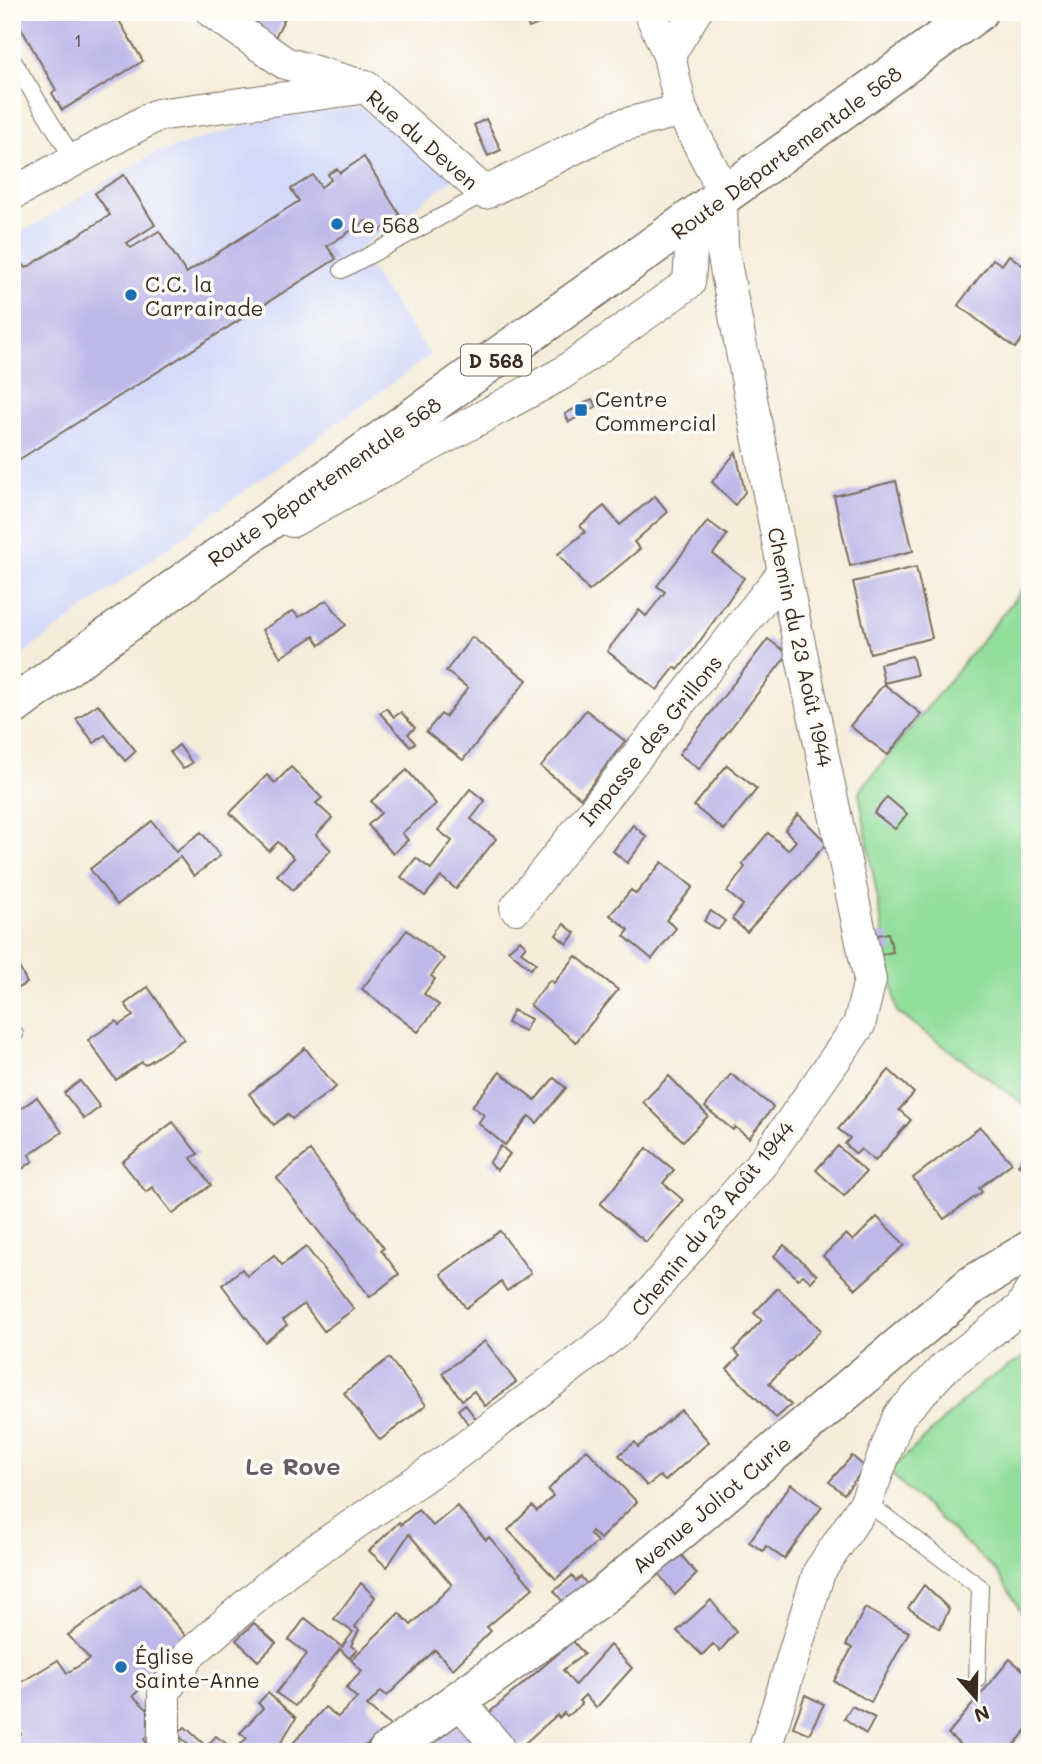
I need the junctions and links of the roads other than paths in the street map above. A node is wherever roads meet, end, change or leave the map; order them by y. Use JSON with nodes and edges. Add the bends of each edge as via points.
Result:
{"nodes":[{"id":1,"x":212,"y":12,"type":"edge"},
{"id":2,"x":650,"y":12,"type":"edge"},
{"id":3,"x":695,"y":12,"type":"edge"},
{"id":4,"x":978,"y":12,"type":"edge"},
{"id":5,"x":669,"y":55,"type":"junction"},
{"id":6,"x":12,"y":59,"type":"edge"},
{"id":7,"x":366,"y":87,"type":"junction"},
{"id":8,"x":681,"y":110,"type":"junction"},
{"id":9,"x":74,"y":160,"type":"junction"},
{"id":10,"x":485,"y":193,"type":"junction"},
{"id":11,"x":12,"y":194,"type":"edge"},
{"id":12,"x":707,"y":210,"type":"junction"},
{"id":13,"x":342,"y":270,"type":"dead end"},
{"id":14,"x":784,"y":572,"type":"junction"},
{"id":15,"x":12,"y":706,"type":"edge"},
{"id":16,"x":516,"y":908,"type":"dead end"},
{"id":17,"x":1030,"y":1250,"type":"edge"},
{"id":18,"x":1030,"y":1292,"type":"edge"},
{"id":19,"x":866,"y":1502,"type":"junction"},
{"id":20,"x":976,"y":1680,"type":"dead end"},
{"id":21,"x":459,"y":1701,"type":"junction"},
{"id":22,"x":497,"y":1746,"type":"dead end"},
{"id":23,"x":164,"y":1752,"type":"edge"},
{"id":24,"x":387,"y":1752,"type":"edge"},
{"id":25,"x":764,"y":1752,"type":"edge"}],
"edges":[{"from":1,"to":7,"type":"street","name":"Rue du Deven","via":[[285,63]]},
{"from":2,"to":5,"type":"street","name":"Chemin du 23 Août 1944"},
{"from":3,"to":5,"type":"street"},
{"from":4,"to":12,"type":"main road","name":"Route Départementale 568","number":"D 568"},
{"from":5,"to":8,"type":"street","name":"Chemin du 23 Août 1944"},
{"from":6,"to":9,"type":"lane"},
{"from":7,"to":9,"type":"street","via":[[158,115]]},
{"from":7,"to":10,"type":"street","name":"Rue du Deven"},
{"from":8,"to":10,"type":"street","via":[[616,127]]},
{"from":8,"to":12,"type":"street","name":"Chemin du 23 Août 1944","via":[[716,176]]},
{"from":9,"to":11,"type":"street"},
{"from":10,"to":13,"type":"lane"},
{"from":12,"to":14,"type":"street","name":"Chemin du 23 Août 1944","via":[[723,247]]},
{"from":12,"to":15,"type":"main road","name":"Route Départementale 568","number":"D 568"},
{"from":14,"to":16,"type":"street","name":"Impasse des Grillons"},
{"from":14,"to":23,"type":"street","name":"Chemin du 23 Août 1944","via":[[870,980],[859,1025],[763,1162],[618,1331],[455,1455],[287,1570],[190,1654],[164,1692]]},
{"from":17,"to":21,"type":"main road","name":"Avenue Joliot Curie","via":[[972,1285],[604,1595]]},
{"from":18,"to":19,"type":"street","via":[[1021,1308],[945,1367],[899,1416]]},
{"from":19,"to":20,"type":"lane","via":[[980,1587]]},
{"from":19,"to":25,"type":"street","via":[[818,1572]]},
{"from":21,"to":22,"type":"street"},
{"from":21,"to":24,"type":"main road","name":"Avenue Joliot Curie"}]}
